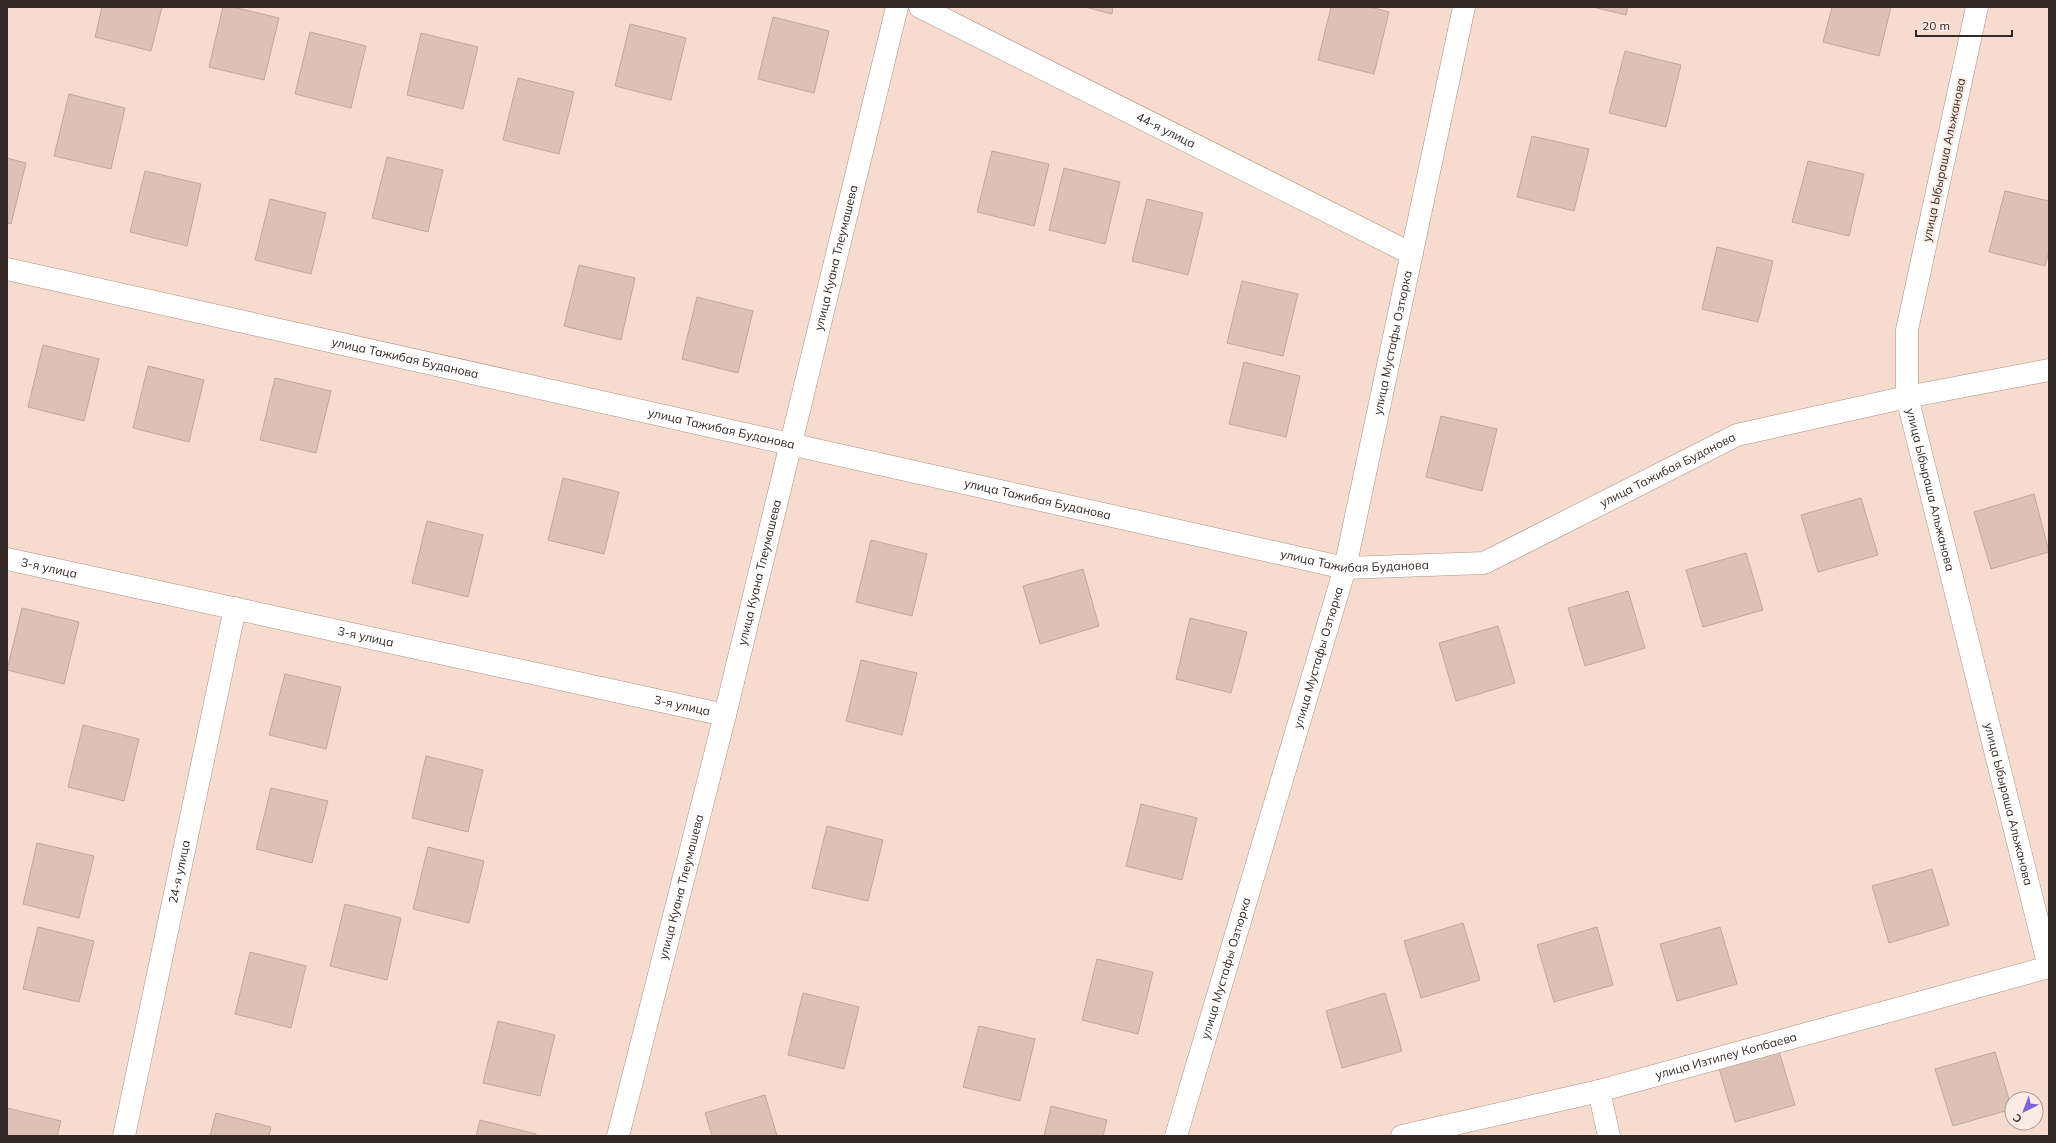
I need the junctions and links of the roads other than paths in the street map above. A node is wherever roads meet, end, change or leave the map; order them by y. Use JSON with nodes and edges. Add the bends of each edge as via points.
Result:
{"nodes":[{"id":1,"x":897,"y":7,"type":"edge"},
{"id":2,"x":920,"y":7,"type":"edge"},
{"id":3,"x":1464,"y":7,"type":"edge"},
{"id":4,"x":1977,"y":7,"type":"edge"},
{"id":5,"x":1412,"y":254,"type":"junction"},
{"id":6,"x":7,"y":269,"type":"edge"},
{"id":7,"x":2049,"y":370,"type":"edge"},
{"id":8,"x":1907,"y":397,"type":"junction"},
{"id":9,"x":789,"y":444,"type":"junction"},
{"id":10,"x":7,"y":559,"type":"edge"},
{"id":11,"x":1345,"y":568,"type":"junction"},
{"id":12,"x":235,"y":608,"type":"junction"},
{"id":13,"x":725,"y":715,"type":"junction"},
{"id":14,"x":2049,"y":967,"type":"edge"},
{"id":15,"x":1600,"y":1091,"type":"junction"},
{"id":16,"x":124,"y":1136,"type":"edge"},
{"id":17,"x":618,"y":1136,"type":"edge"},
{"id":18,"x":1176,"y":1136,"type":"edge"},
{"id":19,"x":1402,"y":1136,"type":"edge"},
{"id":20,"x":1609,"y":1136,"type":"edge"}],
"edges":[{"from":1,"to":9,"type":"street","name":"улица Куана Тлеумашева"},
{"from":2,"to":5,"type":"street","name":"44-я улица"},
{"from":3,"to":5,"type":"street","name":"улица Мустафы Озтюрка"},
{"from":4,"to":8,"type":"street","name":"улица Ыбыраша Альжанова","via":[[1907,330]]},
{"from":5,"to":11,"type":"street","name":"улица Мустафы Озтюрка"},
{"from":6,"to":9,"type":"street","name":"улица Тажибая Буданова"},
{"from":7,"to":8,"type":"street","name":"улица Тажибая Буданова"},
{"from":8,"to":11,"type":"street","name":"улица Тажибая Буданова","via":[[1737,435],[1484,563]]},
{"from":8,"to":14,"type":"street","name":"улица Ыбыраша Альжанова"},
{"from":9,"to":11,"type":"street","name":"улица Тажибая Буданова"},
{"from":9,"to":13,"type":"street","name":"улица Куана Тлеумашева"},
{"from":10,"to":12,"type":"street","name":"3-я улица"},
{"from":11,"to":18,"type":"street","name":"улица Мустафы Озтюрка"},
{"from":12,"to":13,"type":"street","name":"3-я улица"},
{"from":12,"to":16,"type":"street","name":"24-я улица"},
{"from":13,"to":17,"type":"street","name":"улица Куана Тлеумашева"},
{"from":14,"to":15,"type":"street","name":"улица Изтилеу Копбаева"},
{"from":15,"to":19,"type":"street","name":"улица Изтилеу Копбаева"},
{"from":15,"to":20,"type":"street"}]}
